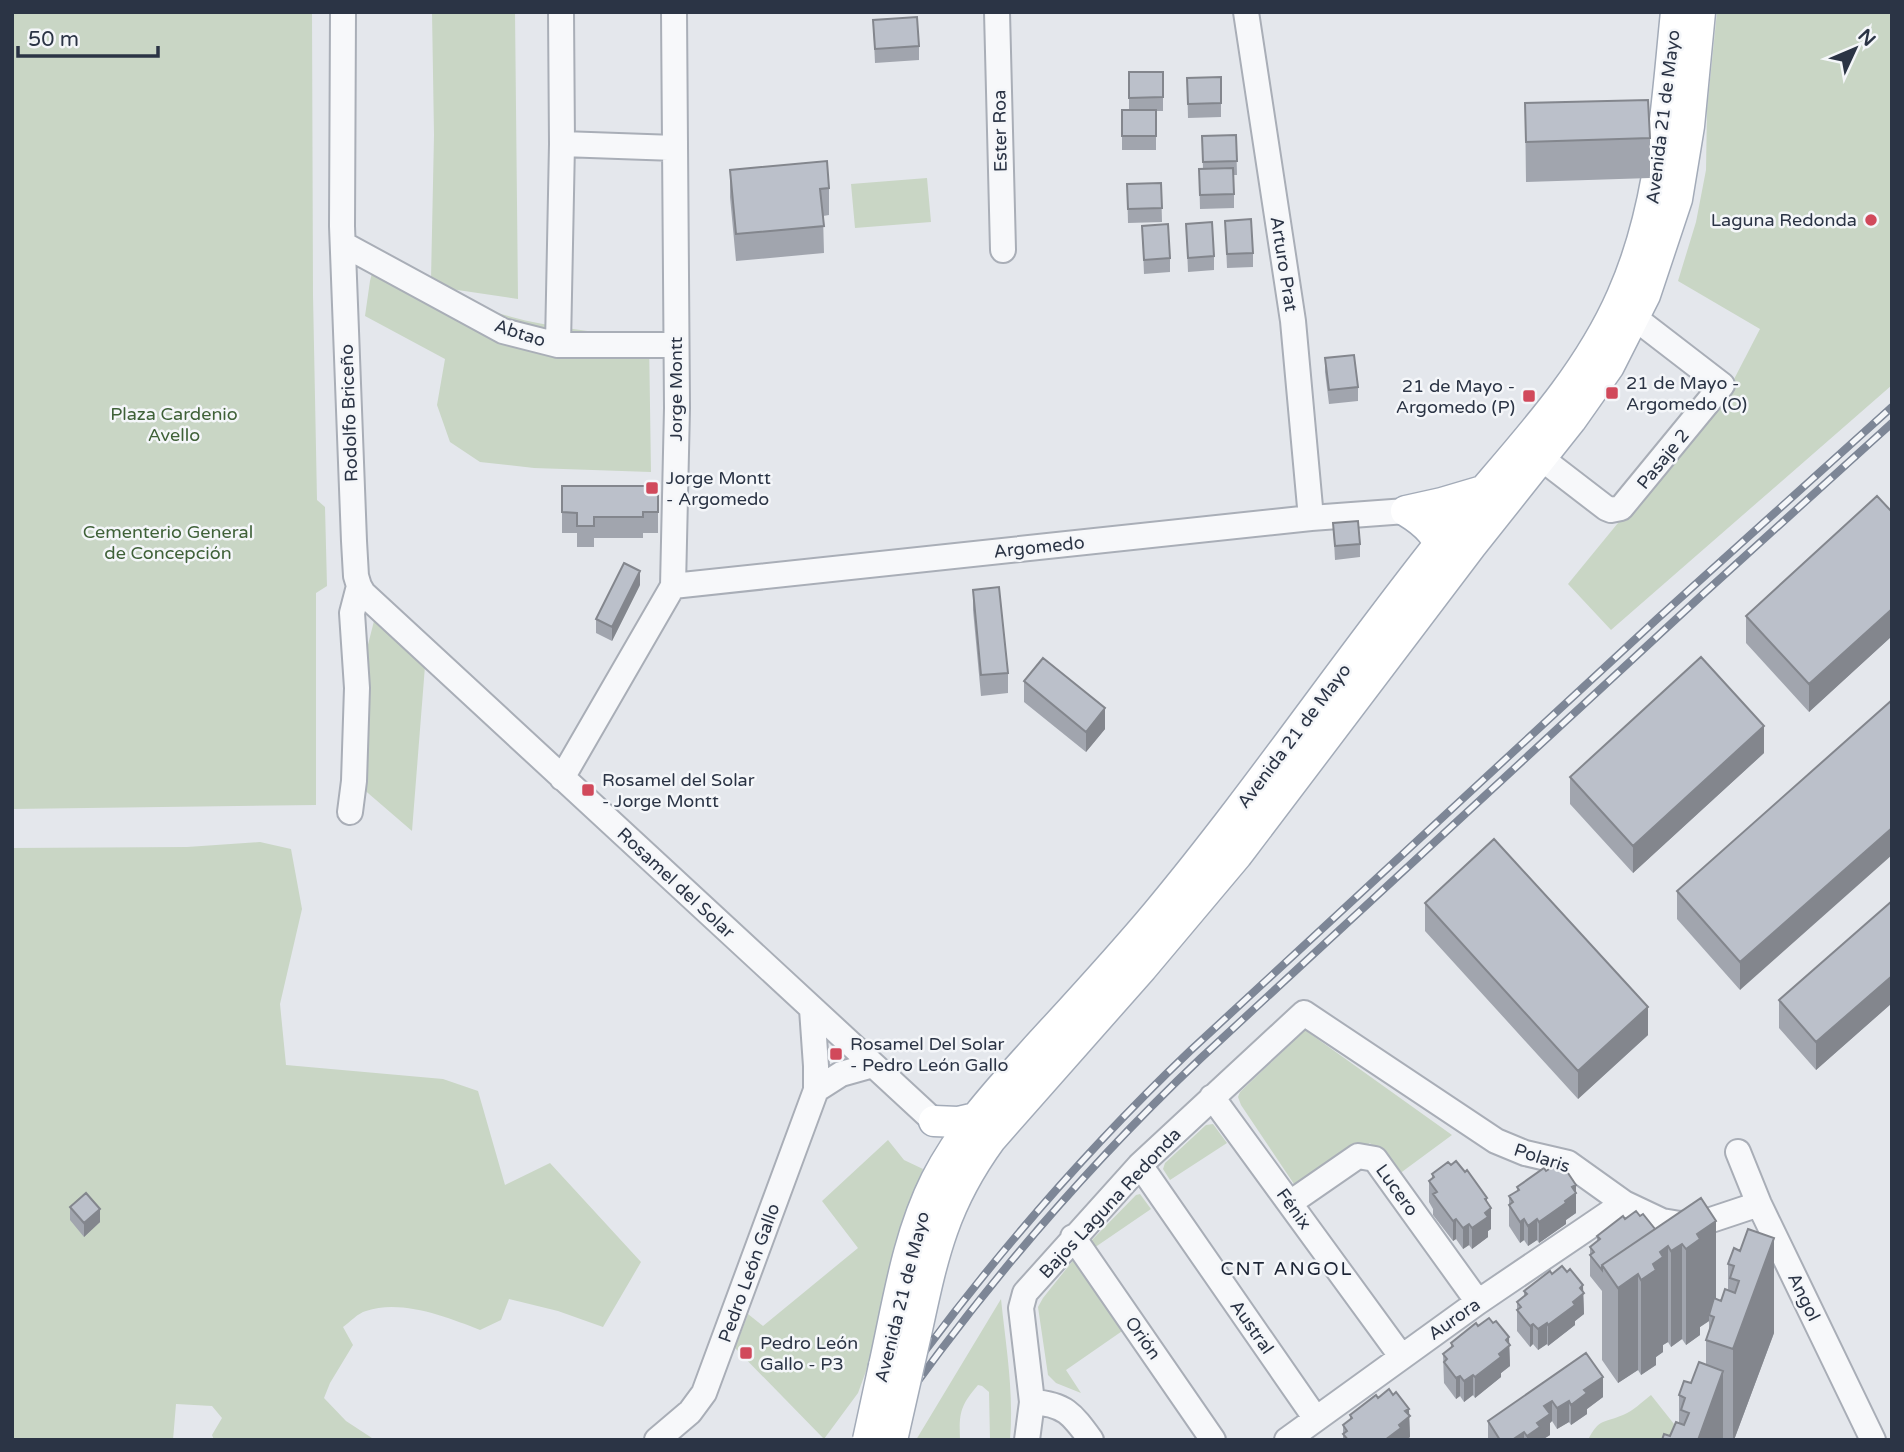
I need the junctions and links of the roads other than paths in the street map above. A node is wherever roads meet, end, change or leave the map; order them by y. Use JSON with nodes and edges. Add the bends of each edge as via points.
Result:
{"nodes":[{"id":1,"x":343,"y":12,"type":"edge"},
{"id":2,"x":561,"y":12,"type":"edge"},
{"id":3,"x":674,"y":12,"type":"edge"},
{"id":4,"x":997,"y":12,"type":"edge"},
{"id":5,"x":1246,"y":12,"type":"edge"},
{"id":6,"x":1676,"y":12,"type":"edge"},
{"id":7,"x":1700,"y":12,"type":"edge"},
{"id":8,"x":562,"y":144,"type":"junction"},
{"id":9,"x":675,"y":148,"type":"junction"},
{"id":10,"x":343,"y":244,"type":"junction"},
{"id":11,"x":1003,"y":250,"type":"dead end"},
{"id":12,"x":1635,"y":318,"type":"junction"},
{"id":13,"x":558,"y":345,"type":"junction"},
{"id":14,"x":676,"y":345,"type":"junction"},
{"id":15,"x":1541,"y":458,"type":"junction"},
{"id":16,"x":1486,"y":490,"type":"junction"},
{"id":17,"x":1406,"y":511,"type":"junction"},
{"id":18,"x":1311,"y":518,"type":"junction"},
{"id":19,"x":1440,"y":544,"type":"junction"},
{"id":20,"x":1442,"y":584,"type":"junction"},
{"id":21,"x":359,"y":586,"type":"junction"},
{"id":22,"x":673,"y":586,"type":"junction"},
{"id":23,"x":562,"y":778,"type":"junction"},
{"id":24,"x":350,"y":813,"type":"dead end"},
{"id":25,"x":812,"y":1009,"type":"junction"},
{"id":26,"x":1304,"y":1013,"type":"joint"},
{"id":27,"x":873,"y":1065,"type":"junction"},
{"id":28,"x":816,"y":1090,"type":"junction"},
{"id":29,"x":1212,"y":1097,"type":"junction"},
{"id":30,"x":975,"y":1118,"type":"junction"},
{"id":31,"x":934,"y":1121,"type":"junction"},
{"id":32,"x":1738,"y":1152,"type":"dead end"},
{"id":33,"x":948,"y":1159,"type":"junction"},
{"id":34,"x":1140,"y":1165,"type":"junction"},
{"id":35,"x":1290,"y":1203,"type":"junction"},
{"id":36,"x":1624,"y":1203,"type":"junction"},
{"id":37,"x":1759,"y":1204,"type":"junction"},
{"id":38,"x":1073,"y":1237,"type":"junction"},
{"id":39,"x":1478,"y":1301,"type":"junction"},
{"id":40,"x":1401,"y":1356,"type":"junction"},
{"id":41,"x":1032,"y":1402,"type":"junction"},
{"id":42,"x":1316,"y":1419,"type":"junction"},
{"id":43,"x":657,"y":1440,"type":"edge"},
{"id":44,"x":867,"y":1440,"type":"edge"},
{"id":45,"x":892,"y":1440,"type":"edge"},
{"id":46,"x":1027,"y":1440,"type":"edge"},
{"id":47,"x":1091,"y":1440,"type":"edge"},
{"id":48,"x":1213,"y":1440,"type":"edge"},
{"id":49,"x":1287,"y":1440,"type":"edge"},
{"id":50,"x":1874,"y":1440,"type":"edge"}],
"edges":[{"from":1,"to":10,"type":"street","name":"Rodolfo Briceño"},
{"from":2,"to":8,"type":"street"},
{"from":3,"to":9,"type":"street","name":"Jorge Montt"},
{"from":4,"to":11,"type":"street","name":"Ester Roa"},
{"from":5,"to":18,"type":"street","name":"Arturo Prat","via":[[1293,321]]},
{"from":6,"to":16,"type":"main road","name":"Avenida 21 de Mayo","via":[[1657,189],[1631,275],[1589,357]]},
{"from":7,"to":12,"type":"main road","name":"Avenida 21 de Mayo","via":[[1677,199]]},
{"from":8,"to":9,"type":"street"},
{"from":8,"to":13,"type":"street"},
{"from":9,"to":14,"type":"street","name":"Jorge Montt"},
{"from":10,"to":13,"type":"street","name":"Abtao","via":[[503,331]]},
{"from":10,"to":21,"type":"street","name":"Rodolfo Briceño"},
{"from":12,"to":15,"type":"main road","name":"Avenida 21 de Mayo","via":[[1591,393]]},
{"from":12,"to":15,"type":"street","name":"Pasaje 2","via":[[1722,385],[1621,508],[1606,508]]},
{"from":13,"to":14,"type":"street","name":"Abtao"},
{"from":14,"to":22,"type":"street","name":"Jorge Montt"},
{"from":15,"to":20,"type":"main road","name":"Avenida 21 de Mayo"},
{"from":16,"to":17,"type":"main road"},
{"from":16,"to":19,"type":"main road","name":"Avenida 21 de Mayo"},
{"from":17,"to":18,"type":"street","name":"Argomedo"},
{"from":17,"to":19,"type":"main road","via":[[1427,526]]},
{"from":18,"to":22,"type":"street","name":"Argomedo"},
{"from":19,"to":20,"type":"main road"},
{"from":19,"to":30,"type":"main road","name":"Avenida 21 de Mayo","via":[[1191,871]]},
{"from":20,"to":45,"type":"main road","name":"Avenida 21 de Mayo","bridge":true,"via":[[1237,855],[977,1159],[957,1192],[932,1259]]},
{"from":21,"to":23,"type":"street","name":"Rosamel del Solar"},
{"from":21,"to":24,"type":"street","name":"Rodolfo Briceño","via":[[352,613],[357,688]]},
{"from":22,"to":23,"type":"street","name":"Jorge Montt"},
{"from":23,"to":25,"type":"street","name":"Rosamel del Solar"},
{"from":25,"to":27,"type":"street","name":"Rosamel del Solar"},
{"from":25,"to":28,"type":"street","name":"Pedro León Gallo"},
{"from":26,"to":29,"type":"street","name":"Bajos Laguna Redonda"},
{"from":26,"to":36,"type":"street","name":"Polaris","via":[[1496,1141],[1568,1163]]},
{"from":27,"to":28,"type":"street","via":[[841,1074]]},
{"from":27,"to":31,"type":"street","name":"Rosamel del Solar"},
{"from":28,"to":43,"type":"street","name":"Pedro León Gallo","via":[[704,1393],[690,1412]]},
{"from":29,"to":34,"type":"street","name":"Bajos Laguna Redonda"},
{"from":29,"to":35,"type":"street","name":"Fénix"},
{"from":30,"to":31,"type":"main road"},
{"from":30,"to":33,"type":"main road","name":"Avenida 21 de Mayo"},
{"from":31,"to":33,"type":"main road","via":[[944,1138]]},
{"from":32,"to":37,"type":"street","name":"Angol"},
{"from":33,"to":44,"type":"main road","name":"Avenida 21 de Mayo","bridge":true,"via":[[918,1222]]},
{"from":34,"to":38,"type":"street","name":"Bajos Laguna Redonda"},
{"from":34,"to":42,"type":"street","name":"Austral"},
{"from":35,"to":39,"type":"street","name":"Lucero","via":[[1359,1156],[1375,1159]]},
{"from":35,"to":40,"type":"street","name":"Fénix"},
{"from":36,"to":37,"type":"street","name":"Polaris","via":[[1662,1221],[1680,1224],[1705,1223]]},
{"from":36,"to":39,"type":"street","name":"Aurora"},
{"from":37,"to":50,"type":"street","name":"Angol"},
{"from":38,"to":41,"type":"street","name":"Bajos Laguna Redonda","via":[[1025,1293],[1021,1308]]},
{"from":38,"to":48,"type":"street","name":"Orión"},
{"from":39,"to":40,"type":"street","name":"Aurora"},
{"from":40,"to":42,"type":"street","name":"Aurora"},
{"from":41,"to":46,"type":"street","name":"Bajos Laguna Redonda"},
{"from":41,"to":47,"type":"street","via":[[1062,1407]]},
{"from":42,"to":49,"type":"street","name":"Aurora"}]}
